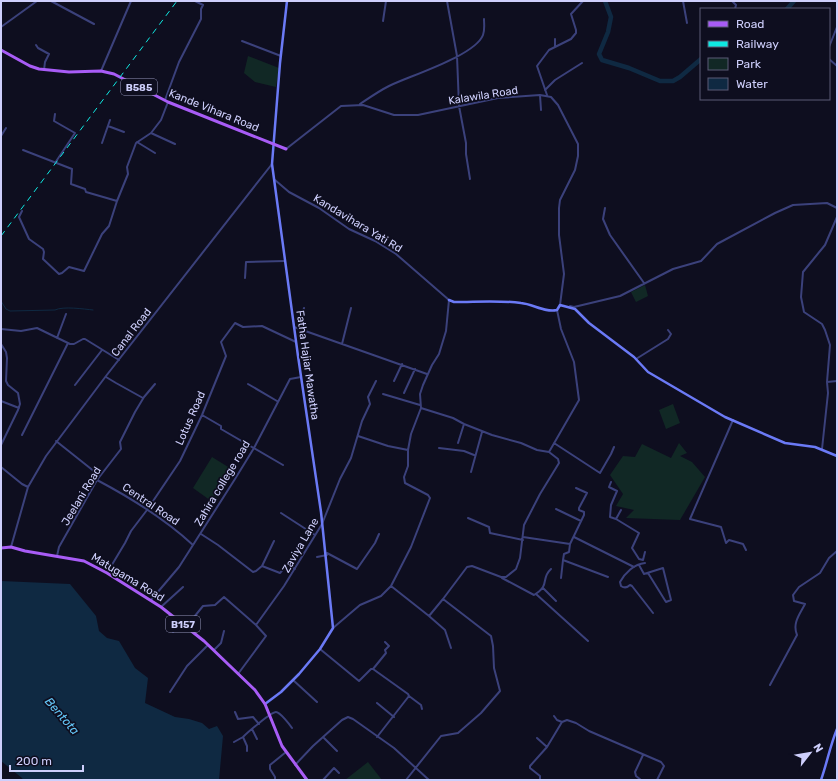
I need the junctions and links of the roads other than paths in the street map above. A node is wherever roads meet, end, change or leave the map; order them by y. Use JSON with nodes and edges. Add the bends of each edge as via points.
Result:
{"nodes":[{"id":1,"x":37,"y":1,"type":"edge"},
{"id":2,"x":52,"y":1,"type":"edge"},
{"id":3,"x":131,"y":1,"type":"edge"},
{"id":4,"x":195,"y":1,"type":"edge"},
{"id":5,"x":287,"y":1,"type":"edge"},
{"id":6,"x":386,"y":1,"type":"edge"},
{"id":7,"x":447,"y":1,"type":"edge"},
{"id":8,"x":583,"y":1,"type":"edge"},
{"id":9,"x":683,"y":1,"type":"edge"},
{"id":10,"x":484,"y":19,"type":"dead end"},
{"id":11,"x":383,"y":21,"type":"dead end"},
{"id":12,"x":687,"y":22,"type":"dead end"},
{"id":13,"x":94,"y":24,"type":"dead end"},
{"id":14,"x":1,"y":27,"type":"edge"},
{"id":15,"x":837,"y":27,"type":"edge"},
{"id":16,"x":555,"y":39,"type":"dead end"},
{"id":17,"x":242,"y":41,"type":"dead end"},
{"id":18,"x":830,"y":44,"type":"edge"},
{"id":19,"x":36,"y":45,"type":"dead end"},
{"id":20,"x":554,"y":46,"type":"junction"},
{"id":21,"x":1,"y":50,"type":"edge"},
{"id":22,"x":281,"y":56,"type":"junction"},
{"id":23,"x":457,"y":56,"type":"junction"},
{"id":24,"x":582,"y":63,"type":"dead end"},
{"id":25,"x":44,"y":70,"type":"junction"},
{"id":26,"x":101,"y":70,"type":"junction"},
{"id":27,"x":545,"y":90,"type":"junction"},
{"id":28,"x":540,"y":95,"type":"junction"},
{"id":29,"x":547,"y":96,"type":"junction"},
{"id":30,"x":167,"y":101,"type":"junction"},
{"id":31,"x":358,"y":105,"type":"junction"},
{"id":32,"x":459,"y":106,"type":"junction"},
{"id":33,"x":541,"y":110,"type":"dead end"},
{"id":34,"x":55,"y":114,"type":"dead end"},
{"id":35,"x":110,"y":120,"type":"dead end"},
{"id":36,"x":108,"y":126,"type":"junction"},
{"id":37,"x":6,"y":128,"type":"dead end"},
{"id":38,"x":124,"y":132,"type":"dead end"},
{"id":39,"x":151,"y":133,"type":"junction"},
{"id":40,"x":1,"y":136,"type":"edge"},
{"id":41,"x":137,"y":142,"type":"junction"},
{"id":42,"x":102,"y":143,"type":"dead end"},
{"id":43,"x":176,"y":144,"type":"dead end"},
{"id":44,"x":273,"y":144,"type":"junction"},
{"id":45,"x":286,"y":149,"type":"joint"},
{"id":46,"x":22,"y":150,"type":"dead end"},
{"id":47,"x":155,"y":154,"type":"dead end"},
{"id":48,"x":55,"y":163,"type":"junction"},
{"id":49,"x":272,"y":164,"type":"junction"},
{"id":50,"x":274,"y":179,"type":"junction"},
{"id":51,"x":470,"y":179,"type":"dead end"},
{"id":52,"x":117,"y":201,"type":"junction"},
{"id":53,"x":605,"y":208,"type":"dead end"},
{"id":54,"x":837,"y":208,"type":"edge"},
{"id":55,"x":22,"y":211,"type":"dead end"},
{"id":56,"x":837,"y":217,"type":"edge"},
{"id":57,"x":285,"y":261,"type":"junction"},
{"id":58,"x":245,"y":278,"type":"dead end"},
{"id":59,"x":644,"y":283,"type":"junction"},
{"id":60,"x":449,"y":300,"type":"junction"},
{"id":61,"x":560,"y":304,"type":"junction"},
{"id":62,"x":568,"y":306,"type":"junction"},
{"id":63,"x":304,"y":308,"type":"dead end"},
{"id":64,"x":351,"y":308,"type":"dead end"},
{"id":65,"x":557,"y":310,"type":"junction"},
{"id":66,"x":66,"y":314,"type":"dead end"},
{"id":67,"x":294,"y":327,"type":"junction"},
{"id":68,"x":299,"y":328,"type":"junction"},
{"id":69,"x":1,"y":329,"type":"edge"},
{"id":70,"x":668,"y":330,"type":"dead end"},
{"id":71,"x":57,"y":338,"type":"junction"},
{"id":72,"x":297,"y":342,"type":"junction"},
{"id":73,"x":68,"y":343,"type":"junction"},
{"id":74,"x":1,"y":344,"type":"edge"},
{"id":75,"x":342,"y":344,"type":"junction"},
{"id":76,"x":102,"y":350,"type":"junction"},
{"id":77,"x":636,"y":359,"type":"junction"},
{"id":78,"x":119,"y":360,"type":"junction"},
{"id":79,"x":402,"y":364,"type":"junction"},
{"id":80,"x":414,"y":368,"type":"junction"},
{"id":81,"x":428,"y":374,"type":"junction"},
{"id":82,"x":106,"y":376,"type":"junction"},
{"id":83,"x":302,"y":377,"type":"junction"},
{"id":84,"x":376,"y":381,"type":"dead end"},
{"id":85,"x":394,"y":381,"type":"dead end"},
{"id":86,"x":837,"y":381,"type":"edge"},
{"id":87,"x":827,"y":382,"type":"junction"},
{"id":88,"x":155,"y":384,"type":"dead end"},
{"id":89,"x":248,"y":384,"type":"dead end"},
{"id":90,"x":75,"y":385,"type":"dead end"},
{"id":91,"x":404,"y":393,"type":"dead end"},
{"id":92,"x":383,"y":394,"type":"dead end"},
{"id":93,"x":144,"y":398,"type":"junction"},
{"id":94,"x":1,"y":401,"type":"edge"},
{"id":95,"x":277,"y":402,"type":"junction"},
{"id":96,"x":420,"y":407,"type":"junction"},
{"id":97,"x":19,"y":408,"type":"junction"},
{"id":98,"x":202,"y":415,"type":"junction"},
{"id":99,"x":734,"y":420,"type":"junction"},
{"id":100,"x":464,"y":424,"type":"junction"},
{"id":101,"x":482,"y":432,"type":"junction"},
{"id":102,"x":22,"y":435,"type":"dead end"},
{"id":103,"x":358,"y":436,"type":"junction"},
{"id":104,"x":56,"y":441,"type":"junction"},
{"id":105,"x":458,"y":443,"type":"dead end"},
{"id":106,"x":554,"y":443,"type":"junction"},
{"id":107,"x":1,"y":445,"type":"edge"},
{"id":108,"x":614,"y":447,"type":"dead end"},
{"id":109,"x":254,"y":448,"type":"junction"},
{"id":110,"x":439,"y":448,"type":"dead end"},
{"id":111,"x":822,"y":449,"type":"junction"},
{"id":112,"x":408,"y":450,"type":"junction"},
{"id":113,"x":549,"y":452,"type":"junction"},
{"id":114,"x":475,"y":456,"type":"junction"},
{"id":115,"x":837,"y":456,"type":"edge"},
{"id":116,"x":283,"y":465,"type":"dead end"},
{"id":117,"x":1,"y":466,"type":"edge"},
{"id":118,"x":470,"y":472,"type":"dead end"},
{"id":119,"x":100,"y":476,"type":"junction"},
{"id":120,"x":98,"y":480,"type":"junction"},
{"id":121,"x":611,"y":482,"type":"dead end"},
{"id":122,"x":28,"y":488,"type":"junction"},
{"id":123,"x":576,"y":488,"type":"dead end"},
{"id":124,"x":556,"y":509,"type":"dead end"},
{"id":125,"x":147,"y":510,"type":"junction"},
{"id":126,"x":621,"y":510,"type":"dead end"},
{"id":127,"x":281,"y":513,"type":"dead end"},
{"id":128,"x":468,"y":518,"type":"dead end"},
{"id":129,"x":616,"y":520,"type":"junction"},
{"id":130,"x":582,"y":521,"type":"junction"},
{"id":131,"x":322,"y":524,"type":"junction"},
{"id":132,"x":201,"y":534,"type":"junction"},
{"id":133,"x":379,"y":534,"type":"dead end"},
{"id":134,"x":315,"y":535,"type":"junction"},
{"id":135,"x":574,"y":537,"type":"junction"},
{"id":136,"x":523,"y":538,"type":"junction"},
{"id":137,"x":274,"y":541,"type":"dead end"},
{"id":138,"x":570,"y":544,"type":"junction"},
{"id":139,"x":193,"y":545,"type":"junction"},
{"id":140,"x":11,"y":547,"type":"junction"},
{"id":141,"x":1,"y":548,"type":"edge"},
{"id":142,"x":746,"y":550,"type":"dead end"},
{"id":143,"x":837,"y":551,"type":"edge"},
{"id":144,"x":645,"y":552,"type":"dead end"},
{"id":145,"x":327,"y":554,"type":"junction"},
{"id":146,"x":57,"y":556,"type":"junction"},
{"id":147,"x":317,"y":557,"type":"dead end"},
{"id":148,"x":563,"y":560,"type":"junction"},
{"id":149,"x":643,"y":562,"type":"junction"},
{"id":150,"x":639,"y":564,"type":"junction"},
{"id":151,"x":262,"y":566,"type":"junction"},
{"id":152,"x":634,"y":567,"type":"junction"},
{"id":153,"x":295,"y":569,"type":"junction"},
{"id":154,"x":551,"y":569,"type":"dead end"},
{"id":155,"x":107,"y":572,"type":"junction"},
{"id":156,"x":648,"y":573,"type":"junction"},
{"id":157,"x":501,"y":577,"type":"junction"},
{"id":158,"x":608,"y":577,"type":"dead end"},
{"id":159,"x":561,"y":578,"type":"dead end"},
{"id":160,"x":391,"y":586,"type":"junction"},
{"id":161,"x":183,"y":587,"type":"dead end"},
{"id":162,"x":543,"y":588,"type":"junction"},
{"id":163,"x":536,"y":594,"type":"junction"},
{"id":164,"x":443,"y":599,"type":"junction"},
{"id":165,"x":150,"y":600,"type":"junction"},
{"id":166,"x":556,"y":601,"type":"dead end"},
{"id":167,"x":161,"y":607,"type":"junction"},
{"id":168,"x":653,"y":613,"type":"dead end"},
{"id":169,"x":429,"y":616,"type":"junction"},
{"id":170,"x":181,"y":623,"type":"junction"},
{"id":171,"x":256,"y":625,"type":"junction"},
{"id":172,"x":186,"y":627,"type":"junction"},
{"id":173,"x":333,"y":628,"type":"junction"},
{"id":174,"x":173,"y":632,"type":"dead end"},
{"id":175,"x":224,"y":632,"type":"dead end"},
{"id":176,"x":588,"y":641,"type":"dead end"},
{"id":177,"x":385,"y":642,"type":"dead end"},
{"id":178,"x":208,"y":644,"type":"junction"},
{"id":179,"x":451,"y":648,"type":"dead end"},
{"id":180,"x":320,"y":649,"type":"junction"},
{"id":181,"x":214,"y":650,"type":"junction"},
{"id":182,"x":373,"y":669,"type":"junction"},
{"id":183,"x":238,"y":674,"type":"junction"},
{"id":184,"x":293,"y":680,"type":"junction"},
{"id":185,"x":770,"y":685,"type":"dead end"},
{"id":186,"x":170,"y":692,"type":"dead end"},
{"id":187,"x":410,"y":696,"type":"junction"},
{"id":188,"x":316,"y":702,"type":"dead end"},
{"id":189,"x":377,"y":702,"type":"dead end"},
{"id":190,"x":265,"y":704,"type":"junction"},
{"id":191,"x":422,"y":709,"type":"dead end"},
{"id":192,"x":235,"y":712,"type":"dead end"},
{"id":193,"x":269,"y":716,"type":"junction"},
{"id":194,"x":554,"y":716,"type":"dead end"},
{"id":195,"x":394,"y":717,"type":"junction"},
{"id":196,"x":562,"y":722,"type":"junction"},
{"id":197,"x":259,"y":724,"type":"junction"},
{"id":198,"x":292,"y":728,"type":"dead end"},
{"id":199,"x":252,"y":729,"type":"junction"},
{"id":200,"x":837,"y":729,"type":"edge"},
{"id":201,"x":243,"y":737,"type":"junction"},
{"id":202,"x":323,"y":737,"type":"junction"},
{"id":203,"x":377,"y":737,"type":"junction"},
{"id":204,"x":537,"y":738,"type":"dead end"},
{"id":205,"x":257,"y":739,"type":"dead end"},
{"id":206,"x":234,"y":742,"type":"dead end"},
{"id":207,"x":547,"y":747,"type":"junction"},
{"id":208,"x":246,"y":751,"type":"dead end"},
{"id":209,"x":337,"y":751,"type":"dead end"},
{"id":210,"x":286,"y":752,"type":"junction"},
{"id":211,"x":643,"y":754,"type":"junction"},
{"id":212,"x":295,"y":765,"type":"junction"},
{"id":213,"x":416,"y":768,"type":"junction"},
{"id":214,"x":339,"y":773,"type":"dead end"},
{"id":215,"x":275,"y":780,"type":"edge"},
{"id":216,"x":307,"y":780,"type":"edge"},
{"id":217,"x":323,"y":780,"type":"edge"},
{"id":218,"x":406,"y":780,"type":"edge"},
{"id":219,"x":429,"y":780,"type":"edge"},
{"id":220,"x":540,"y":780,"type":"edge"},
{"id":221,"x":642,"y":780,"type":"edge"},
{"id":222,"x":657,"y":780,"type":"edge"},
{"id":223,"x":821,"y":780,"type":"edge"}],
"edges":[{"from":1,"to":14,"type":"street"},
{"from":2,"to":13,"type":"street"},
{"from":3,"to":26,"type":"street"},
{"from":4,"to":30,"type":"street","via":[[203,5],[201,19],[179,62]]},
{"from":5,"to":22,"type":"street","name":"Fatha Hajiar Mawatha"},
{"from":6,"to":11,"type":"street"},
{"from":7,"to":23,"type":"street"},
{"from":8,"to":20,"type":"street","via":[[571,14],[576,30],[574,36]]},
{"from":9,"to":12,"type":"street"},
{"from":10,"to":23,"type":"street","via":[[483,34],[478,42]]},
{"from":15,"to":18,"type":"street"},
{"from":16,"to":20,"type":"street"},
{"from":17,"to":22,"type":"street"},
{"from":19,"to":25,"type":"street","via":[[49,54]]},
{"from":20,"to":27,"type":"street","via":[[537,66]]},
{"from":21,"to":25,"type":"main road","name":"Kande Vihara Road","number":"B585","via":[[30,66]]},
{"from":22,"to":44,"type":"street","name":"Fatha Hajiar Mawatha"},
{"from":23,"to":31,"type":"street","via":[[388,86]]},
{"from":23,"to":32,"type":"street"},
{"from":24,"to":27,"type":"street","via":[[555,80]]},
{"from":25,"to":26,"type":"main road","name":"Kande Vihara Road","number":"B585"},
{"from":26,"to":30,"type":"main road","name":"Kande Vihara Road","number":"B585"},
{"from":27,"to":29,"type":"street"},
{"from":28,"to":29,"type":"street","name":"Kalawila Road"},
{"from":28,"to":32,"type":"street","name":"Kalawila Road","via":[[498,98]]},
{"from":28,"to":33,"type":"street"},
{"from":29,"to":61,"type":"street","via":[[558,105],[578,144],[574,170],[560,200],[559,208],[564,274]]},
{"from":30,"to":39,"type":"street","via":[[161,118]]},
{"from":30,"to":44,"type":"main road","name":"Kande Vihara Road","number":"B585"},
{"from":31,"to":32,"type":"street","name":"Kalawila Road","via":[[370,106],[394,115],[418,115]]},
{"from":31,"to":45,"type":"street","name":"Kalawila Road","via":[[341,106]]},
{"from":32,"to":51,"type":"street"},
{"from":34,"to":48,"type":"street","via":[[54,121],[75,133]]},
{"from":35,"to":36,"type":"street"},
{"from":36,"to":38,"type":"street"},
{"from":36,"to":42,"type":"street"},
{"from":37,"to":40,"type":"street"},
{"from":39,"to":41,"type":"street"},
{"from":39,"to":43,"type":"street"},
{"from":41,"to":47,"type":"street"},
{"from":41,"to":52,"type":"street"},
{"from":44,"to":45,"type":"main road","name":"Kande Vihara Road","number":"B585"},
{"from":44,"to":49,"type":"street","name":"Fatha Hajiar Mawatha"},
{"from":46,"to":48,"type":"street"},
{"from":48,"to":52,"type":"street","via":[[72,169],[71,184],[85,189],[86,192]]},
{"from":49,"to":50,"type":"street","name":"Fatha Hajiar Mawatha"},
{"from":49,"to":78,"type":"street","name":"Canal Road"},
{"from":50,"to":57,"type":"street","name":"Fatha Hajiar Mawatha"},
{"from":50,"to":60,"type":"street","name":"Kandavihara Yati Rd","via":[[289,192],[319,208],[349,229],[396,254]]},
{"from":52,"to":55,"type":"street","via":[[109,226],[102,234],[84,271],[69,267],[59,274],[43,259],[44,252],[40,245],[29,239],[19,217]]},
{"from":53,"to":59,"type":"street","via":[[603,219],[610,235]]},
{"from":54,"to":59,"type":"street","via":[[827,203],[793,205],[717,244],[701,261],[673,269]]},
{"from":56,"to":87,"type":"street","via":[[825,245],[803,272],[801,285],[804,312],[822,324],[830,345]]},
{"from":57,"to":58,"type":"street","via":[[246,262]]},
{"from":57,"to":67,"type":"street","name":"Fatha Hajiar Mawatha"},
{"from":59,"to":62,"type":"street","via":[[620,296],[574,307]]},
{"from":60,"to":65,"type":"street","via":[[520,303],[551,311]]},
{"from":60,"to":81,"type":"street","via":[[446,331],[439,354]]},
{"from":61,"to":62,"type":"street"},
{"from":61,"to":65,"type":"street"},
{"from":62,"to":77,"type":"street"},
{"from":63,"to":68,"type":"street"},
{"from":64,"to":75,"type":"street"},
{"from":65,"to":106,"type":"street","via":[[561,329],[574,362],[579,400]]},
{"from":66,"to":71,"type":"street"},
{"from":67,"to":68,"type":"street"},
{"from":67,"to":72,"type":"street","name":"Fatha Hajiar Mawatha"},
{"from":68,"to":75,"type":"street"},
{"from":69,"to":71,"type":"street","via":[[21,331],[37,328]]},
{"from":70,"to":77,"type":"street","via":[[671,334],[668,339]]},
{"from":71,"to":73,"type":"street"},
{"from":72,"to":83,"type":"street","name":"Fatha Hajiar Mawatha"},
{"from":72,"to":98,"type":"street","name":"Lotus Road","via":[[262,326],[243,327],[235,323],[221,342],[226,356]]},
{"from":73,"to":76,"type":"street","via":[[74,344],[85,339]]},
{"from":73,"to":102,"type":"street"},
{"from":74,"to":97,"type":"street","via":[[7,358],[6,381],[18,393]]},
{"from":75,"to":79,"type":"street"},
{"from":76,"to":78,"type":"street"},
{"from":76,"to":90,"type":"street"},
{"from":77,"to":99,"type":"street","via":[[648,372],[694,400]]},
{"from":78,"to":82,"type":"street","name":"Canal Road"},
{"from":79,"to":80,"type":"street"},
{"from":79,"to":85,"type":"street"},
{"from":80,"to":81,"type":"street"},
{"from":80,"to":91,"type":"street"},
{"from":81,"to":96,"type":"street","via":[[420,394]]},
{"from":82,"to":93,"type":"street"},
{"from":82,"to":104,"type":"street","name":"Canal Road"},
{"from":83,"to":95,"type":"street","name":"Zahira college road","via":[[290,379]]},
{"from":83,"to":131,"type":"street","name":"Fatha Hajiar Mawatha"},
{"from":84,"to":103,"type":"street","name":"Zaviya Lane","via":[[368,397],[370,404]]},
{"from":86,"to":87,"type":"street"},
{"from":87,"to":111,"type":"street","via":[[828,401]]},
{"from":88,"to":93,"type":"street","name":"Jeelani Road"},
{"from":89,"to":95,"type":"street"},
{"from":92,"to":96,"type":"street"},
{"from":93,"to":119,"type":"street","name":"Jeelani Road","via":[[120,442],[121,449]]},
{"from":94,"to":97,"type":"street"},
{"from":95,"to":109,"type":"street","name":"Zahira college road"},
{"from":96,"to":100,"type":"street"},
{"from":96,"to":112,"type":"street"},
{"from":97,"to":107,"type":"street"},
{"from":98,"to":109,"type":"street"},
{"from":98,"to":125,"type":"street","name":"Lotus Road","via":[[180,461]]},
{"from":99,"to":111,"type":"street","via":[[786,443]]},
{"from":99,"to":142,"type":"street","via":[[690,519],[721,527],[726,544],[729,540],[743,544]]},
{"from":100,"to":101,"type":"street"},
{"from":100,"to":105,"type":"street"},
{"from":101,"to":113,"type":"street"},
{"from":101,"to":114,"type":"street"},
{"from":103,"to":112,"type":"street"},
{"from":103,"to":131,"type":"street","name":"Zaviya Lane"},
{"from":104,"to":119,"type":"street"},
{"from":104,"to":122,"type":"street","name":"Canal Road"},
{"from":106,"to":108,"type":"street","via":[[600,473]]},
{"from":106,"to":113,"type":"street"},
{"from":109,"to":116,"type":"street"},
{"from":109,"to":132,"type":"street","name":"Zahira college road"},
{"from":110,"to":114,"type":"street","via":[[464,451]]},
{"from":111,"to":115,"type":"street"},
{"from":112,"to":160,"type":"street","via":[[405,483],[430,498],[411,547]]},
{"from":113,"to":136,"type":"street","via":[[559,463],[524,525]]},
{"from":114,"to":118,"type":"street"},
{"from":117,"to":122,"type":"street"},
{"from":119,"to":120,"type":"street","name":"Jeelani Road"},
{"from":120,"to":125,"type":"street","name":"Central Road"},
{"from":120,"to":146,"type":"street","name":"Jeelani Road","via":[[59,547]]},
{"from":121,"to":129,"type":"street","via":[[609,487],[617,492],[611,505],[610,518]]},
{"from":122,"to":140,"type":"street","name":"Canal Road"},
{"from":123,"to":130,"type":"street","via":[[586,493],[579,508],[584,513]]},
{"from":124,"to":130,"type":"street"},
{"from":125,"to":139,"type":"street","name":"Central Road"},
{"from":125,"to":155,"type":"street","name":"Lotus Road","via":[[131,531]]},
{"from":126,"to":129,"type":"street"},
{"from":127,"to":134,"type":"street"},
{"from":128,"to":136,"type":"street","via":[[489,527],[490,533]]},
{"from":129,"to":149,"type":"street","via":[[639,533],[632,548]]},
{"from":130,"to":135,"type":"street"},
{"from":131,"to":134,"type":"street","name":"Zaviya Lane"},
{"from":131,"to":145,"type":"street","name":"Fatha Hajiar Mawatha"},
{"from":132,"to":139,"type":"street","name":"Zahira college road"},
{"from":132,"to":151,"type":"street","via":[[254,572]]},
{"from":133,"to":145,"type":"street","via":[[356,569]]},
{"from":134,"to":153,"type":"street","name":"Zaviya Lane"},
{"from":135,"to":138,"type":"street"},
{"from":135,"to":152,"type":"street"},
{"from":136,"to":138,"type":"street"},
{"from":136,"to":157,"type":"street","via":[[516,569],[506,577]]},
{"from":137,"to":151,"type":"street"},
{"from":138,"to":148,"type":"street","via":[[569,552],[564,554]]},
{"from":139,"to":165,"type":"street","name":"Zahira college road","via":[[179,567]]},
{"from":140,"to":141,"type":"main road","name":"Matugama Road","number":"B157"},
{"from":140,"to":146,"type":"main road","name":"Matugama Road","number":"B157"},
{"from":143,"to":185,"type":"street","via":[[829,558],[820,573],[799,587],[793,595],[794,601],[806,604],[794,627],[797,635]]},
{"from":144,"to":149,"type":"street"},
{"from":145,"to":147,"type":"street"},
{"from":145,"to":173,"type":"street","name":"Fatha Hajiar Mawatha"},
{"from":146,"to":155,"type":"main road","name":"Matugama Road","number":"B157","via":[[84,561]]},
{"from":148,"to":158,"type":"street"},
{"from":148,"to":159,"type":"street"},
{"from":149,"to":150,"type":"street"},
{"from":150,"to":152,"type":"street"},
{"from":150,"to":156,"type":"street","via":[[644,574]]},
{"from":151,"to":153,"type":"street","via":[[280,573],[288,564]]},
{"from":152,"to":168,"type":"street","via":[[622,578],[621,586],[632,586]]},
{"from":153,"to":171,"type":"street","name":"Zaviya Lane"},
{"from":154,"to":162,"type":"street","via":[[546,573]]},
{"from":155,"to":165,"type":"main road","name":"Matugama Road","number":"B157"},
{"from":156,"to":156,"type":"street","via":[[663,568],[671,600],[666,602]]},
{"from":157,"to":163,"type":"street","via":[[531,595]]},
{"from":157,"to":164,"type":"street","via":[[467,567]]},
{"from":160,"to":169,"type":"street"},
{"from":160,"to":173,"type":"street","via":[[381,596],[360,605]]},
{"from":161,"to":167,"type":"street"},
{"from":162,"to":163,"type":"street"},
{"from":162,"to":166,"type":"street"},
{"from":163,"to":176,"type":"street"},
{"from":164,"to":169,"type":"street"},
{"from":164,"to":213,"type":"street","via":[[491,636],[494,668],[500,691],[481,713],[458,733],[441,736]]},
{"from":165,"to":167,"type":"main road","name":"Matugama Road","number":"B157"},
{"from":167,"to":170,"type":"main road","name":"Matugama Road","number":"B157"},
{"from":169,"to":179,"type":"street","via":[[445,630]]},
{"from":170,"to":172,"type":"main road","name":"Matugama Road","number":"B157"},
{"from":170,"to":174,"type":"street"},
{"from":171,"to":172,"type":"street","via":[[224,596],[216,604],[202,606]]},
{"from":171,"to":183,"type":"street","via":[[266,636]]},
{"from":172,"to":178,"type":"main road","name":"Matugama Road","number":"B157"},
{"from":173,"to":180,"type":"street"},
{"from":175,"to":181,"type":"street"},
{"from":177,"to":182,"type":"street","via":[[389,646],[385,650],[386,653]]},
{"from":178,"to":181,"type":"main road","name":"Matugama Road","number":"B157"},
{"from":178,"to":186,"type":"street","via":[[187,666]]},
{"from":180,"to":182,"type":"street","via":[[359,681]]},
{"from":180,"to":184,"type":"street"},
{"from":181,"to":183,"type":"main road","name":"Matugama Road","number":"B157"},
{"from":182,"to":187,"type":"street"},
{"from":183,"to":190,"type":"main road","name":"Matugama Road","number":"B157"},
{"from":184,"to":188,"type":"street"},
{"from":184,"to":190,"type":"street"},
{"from":187,"to":191,"type":"street"},
{"from":187,"to":195,"type":"street"},
{"from":189,"to":195,"type":"street"},
{"from":190,"to":193,"type":"main road","name":"Matugama Road","number":"B157"},
{"from":192,"to":197,"type":"street","via":[[238,719],[253,718]]},
{"from":193,"to":197,"type":"street"},
{"from":193,"to":198,"type":"street","via":[[277,712]]},
{"from":193,"to":210,"type":"main road","name":"Matugama Road","number":"B157"},
{"from":194,"to":196,"type":"street"},
{"from":195,"to":203,"type":"street"},
{"from":196,"to":207,"type":"street"},
{"from":196,"to":211,"type":"street","via":[[567,720],[576,723]]},
{"from":197,"to":199,"type":"street"},
{"from":199,"to":201,"type":"street"},
{"from":199,"to":205,"type":"street"},
{"from":200,"to":223,"type":"street"},
{"from":201,"to":206,"type":"street"},
{"from":201,"to":208,"type":"street","via":[[247,746]]},
{"from":202,"to":203,"type":"street","via":[[348,717]]},
{"from":202,"to":209,"type":"street"},
{"from":202,"to":212,"type":"street"},
{"from":203,"to":213,"type":"street"},
{"from":204,"to":207,"type":"street"},
{"from":207,"to":220,"type":"street","via":[[530,766],[540,776]]},
{"from":210,"to":212,"type":"main road","name":"Matugama Road","number":"B157"},
{"from":210,"to":215,"type":"street","via":[[270,765]]},
{"from":211,"to":221,"type":"street","via":[[635,772]]},
{"from":211,"to":222,"type":"street","via":[[664,764]]},
{"from":212,"to":216,"type":"main road","name":"Matugama Road","number":"B157"},
{"from":213,"to":218,"type":"street"},
{"from":213,"to":219,"type":"street"},
{"from":214,"to":217,"type":"street","via":[[334,768]]}]}
